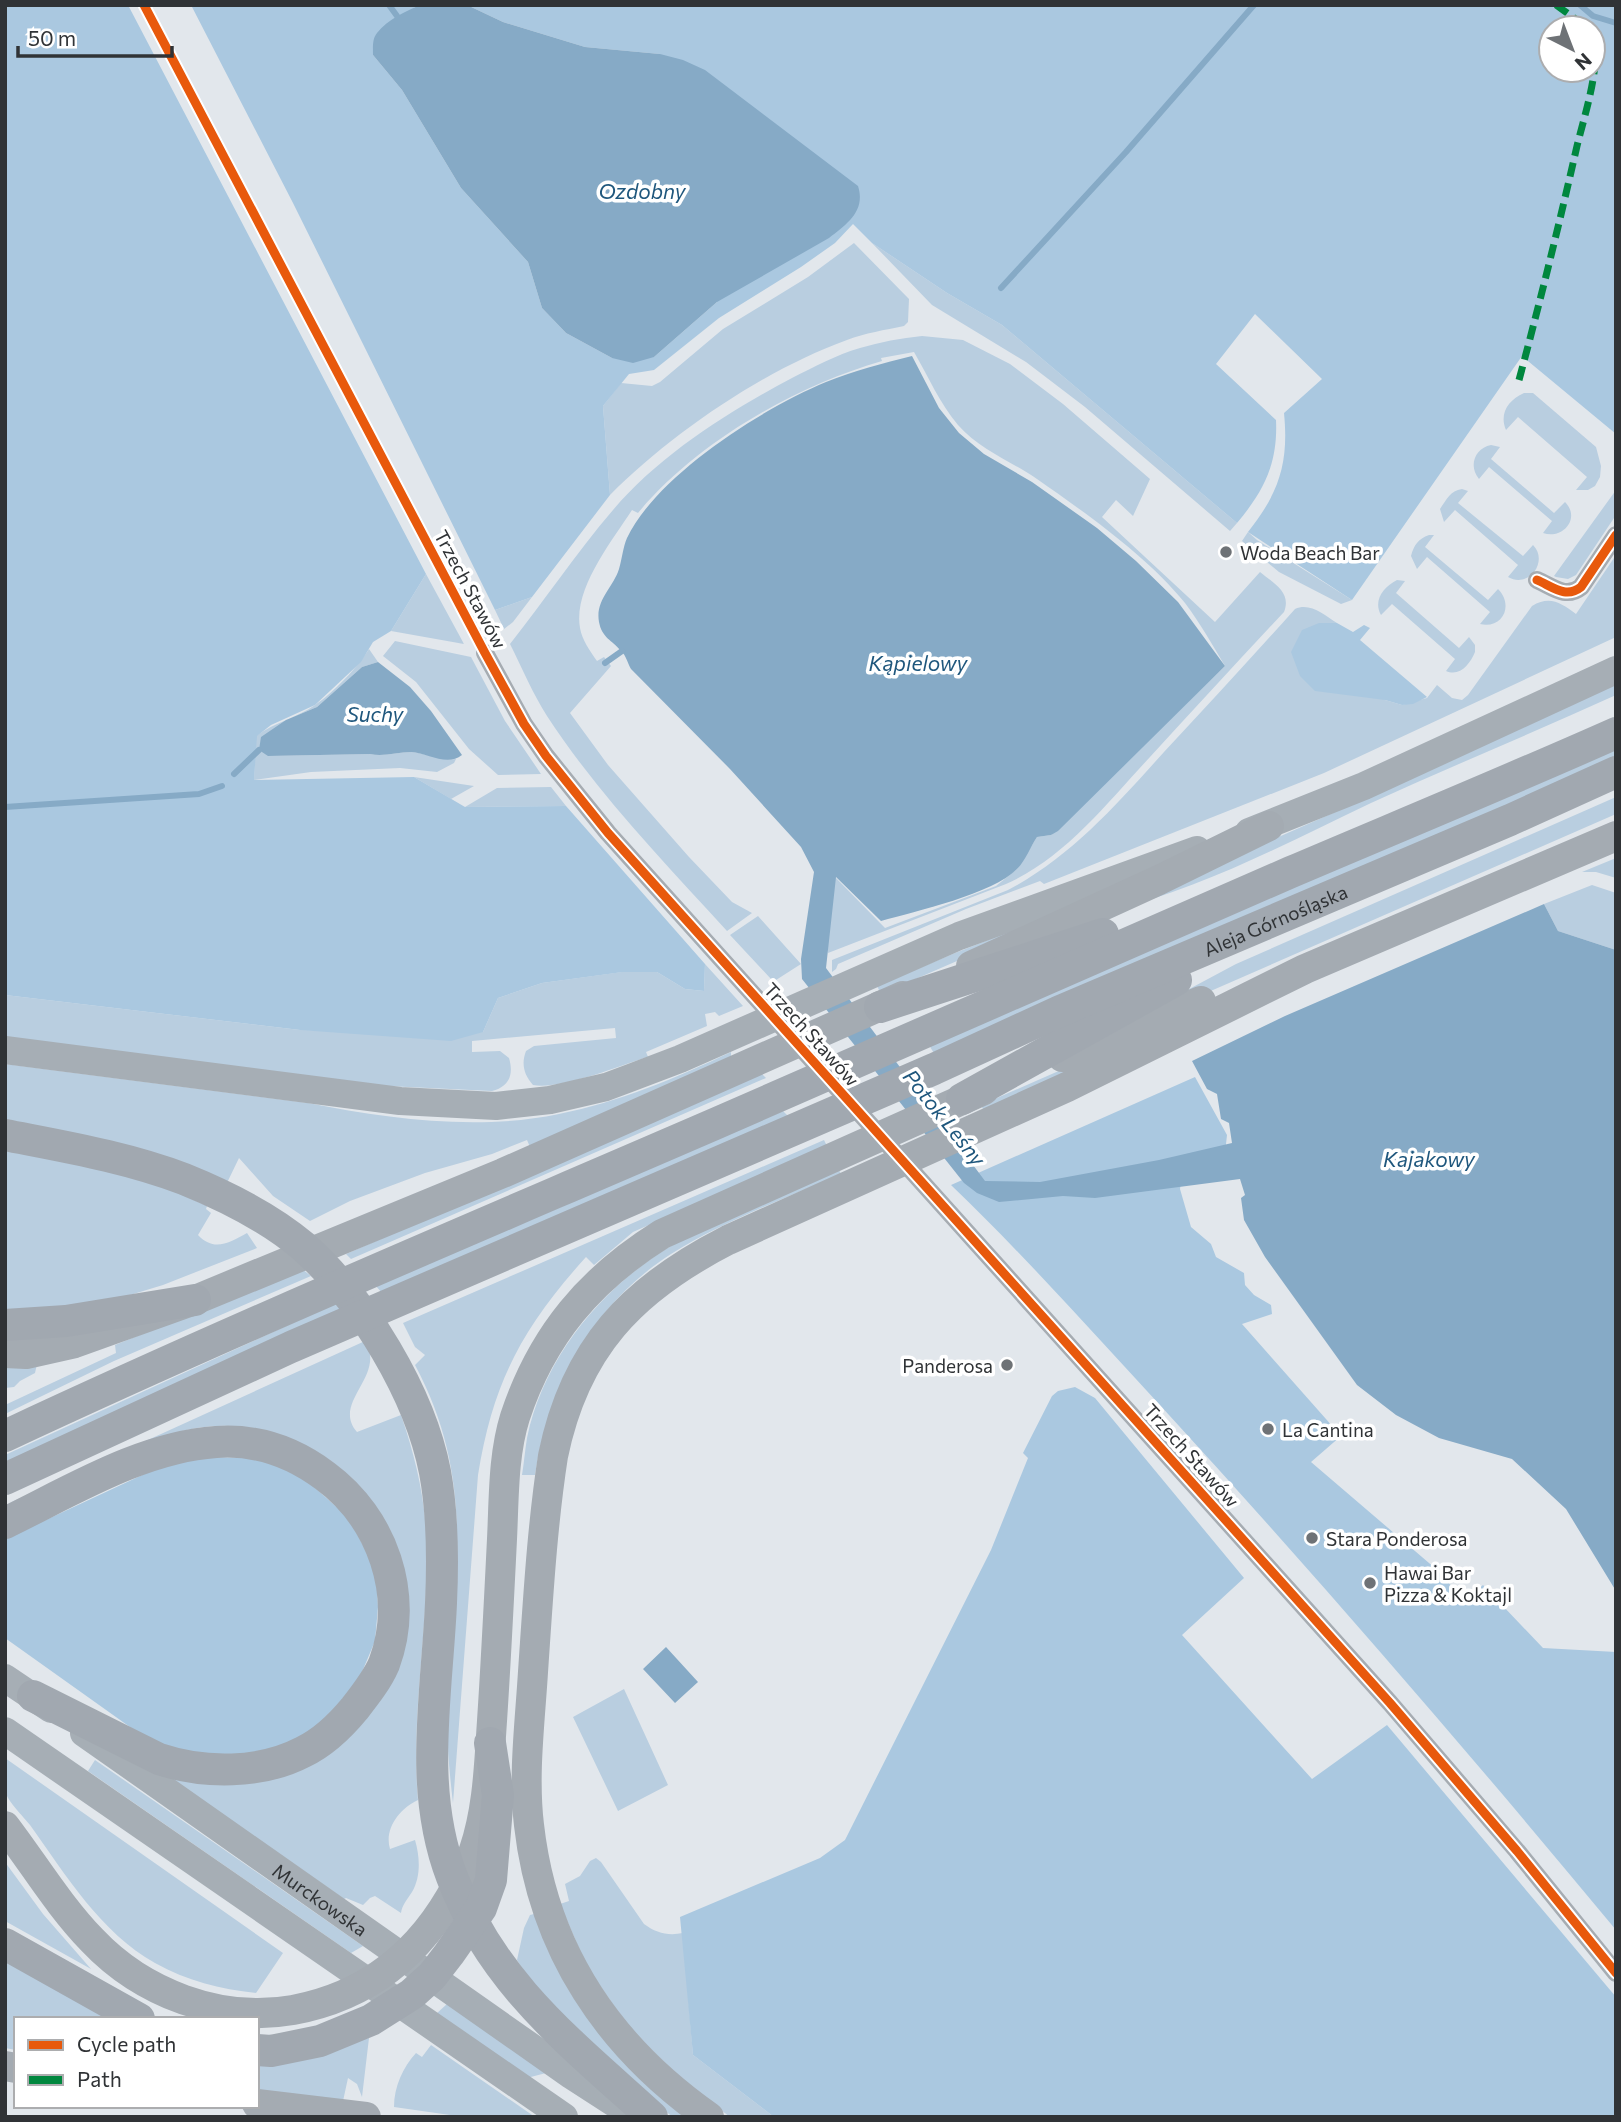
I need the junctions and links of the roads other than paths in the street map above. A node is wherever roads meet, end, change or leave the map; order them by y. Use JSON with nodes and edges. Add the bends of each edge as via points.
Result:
{"nodes":[{"id":1,"x":1616,"y":535,"type":"edge"},
{"id":2,"x":1537,"y":580,"type":"dead end"},
{"id":3,"x":485,"y":653,"type":"dead end"},
{"id":4,"x":1616,"y":670,"type":"edge"},
{"id":5,"x":1616,"y":733,"type":"edge"},
{"id":6,"x":1616,"y":772,"type":"edge"},
{"id":7,"x":1269,"y":826,"type":"junction"},
{"id":8,"x":1616,"y":836,"type":"edge"},
{"id":9,"x":1297,"y":870,"type":"junction"},
{"id":10,"x":1285,"y":915,"type":"junction"},
{"id":11,"x":1304,"y":969,"type":"junction"},
{"id":12,"x":880,"y":1007,"type":"junction"},
{"id":13,"x":5,"y":1050,"type":"edge"},
{"id":14,"x":962,"y":1099,"type":"junction"},
{"id":15,"x":5,"y":1135,"type":"edge"},
{"id":16,"x":195,"y":1300,"type":"junction"},
{"id":17,"x":5,"y":1325,"type":"edge"},
{"id":18,"x":5,"y":1353,"type":"edge"},
{"id":19,"x":5,"y":1436,"type":"edge"},
{"id":20,"x":5,"y":1479,"type":"edge"},
{"id":21,"x":5,"y":1523,"type":"edge"},
{"id":22,"x":5,"y":1678,"type":"edge"},
{"id":23,"x":33,"y":1696,"type":"junction"},
{"id":24,"x":5,"y":1731,"type":"edge"},
{"id":25,"x":490,"y":1743,"type":"junction"},
{"id":26,"x":5,"y":1826,"type":"edge"},
{"id":27,"x":5,"y":1944,"type":"edge"},
{"id":28,"x":1616,"y":1973,"type":"edge"},
{"id":29,"x":135,"y":2017,"type":"edge"},
{"id":30,"x":259,"y":2050,"type":"edge"},
{"id":31,"x":259,"y":2104,"type":"edge"},
{"id":32,"x":366,"y":2117,"type":"edge"},
{"id":33,"x":564,"y":2117,"type":"edge"},
{"id":34,"x":636,"y":2117,"type":"edge"},
{"id":35,"x":652,"y":2117,"type":"edge"},
{"id":36,"x":709,"y":2117,"type":"edge"}],
"edges":[{"from":1,"to":2,"type":"street","via":[[1573,593]]},
{"from":3,"to":28,"type":"street","name":"Trzech Stawów","via":[[524,724],[608,832],[1390,1703]]},
{"from":4,"to":7,"type":"main road"},
{"from":5,"to":9,"type":"highway"},
{"from":6,"to":10,"type":"highway","name":"Aleja Górnośląska"},
{"from":7,"to":12,"type":"highway"},
{"from":7,"to":13,"type":"main road","via":[[1004,919],[606,1087],[550,1100],[496,1106],[400,1101]]},
{"from":8,"to":11,"type":"highway"},
{"from":9,"to":12,"type":"highway"},
{"from":9,"to":19,"type":"highway"},
{"from":10,"to":14,"type":"highway"},
{"from":10,"to":20,"type":"highway","name":"Aleja Górnośląska","via":[[303,1342]]},
{"from":11,"to":14,"type":"highway","via":[[1151,1019]]},
{"from":11,"to":36,"type":"highway","via":[[986,1125],[699,1255],[639,1297],[584,1366],[559,1425],[545,1518],[529,1746],[528,1823],[534,1863],[554,1930],[587,1994],[646,2065]]},
{"from":12,"to":16,"type":"highway"},
{"from":14,"to":25,"type":"highway","via":[[662,1234],[627,1256],[570,1312],[538,1360],[508,1446]]},
{"from":15,"to":35,"type":"highway","via":[[139,1164],[237,1204],[302,1246],[341,1286],[384,1347],[409,1394],[435,1470],[442,1527],[441,1603],[430,1753],[440,1837],[451,1875],[465,1907],[513,1985]]},
{"from":16,"to":17,"type":"highway","via":[[66,1321]]},
{"from":16,"to":18,"type":"highway","via":[[75,1343],[26,1354]]},
{"from":21,"to":23,"type":"highway","via":[[156,1454],[190,1445],[245,1442],[287,1453],[331,1480],[368,1520],[388,1567],[393,1616],[390,1642],[369,1691],[332,1733],[281,1761],[225,1769],[173,1764]]},
{"from":22,"to":23,"type":"main road","name":"Murckowska"},
{"from":23,"to":34,"type":"main road","name":"Murckowska"},
{"from":24,"to":33,"type":"main road","name":"Murckowska"},
{"from":25,"to":26,"type":"highway","via":[[483,1817],[473,1852],[438,1917],[402,1959],[374,1978],[335,1999],[281,2012],[215,2009],[154,1987],[130,1973],[92,1940]]},
{"from":25,"to":30,"type":"highway","via":[[498,1794],[491,1880],[481,1908],[449,1954],[412,1994],[371,2020],[320,2041]]},
{"from":27,"to":29,"type":"highway"},
{"from":31,"to":32,"type":"highway"}]}
